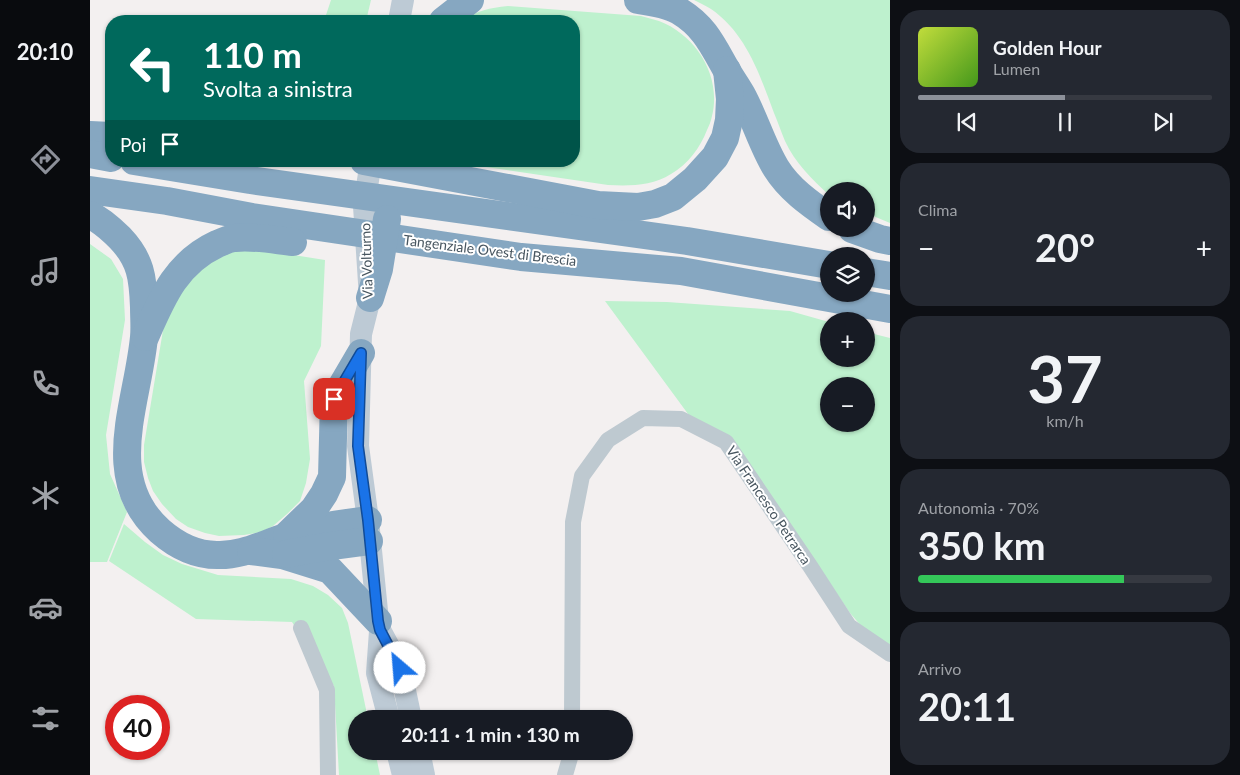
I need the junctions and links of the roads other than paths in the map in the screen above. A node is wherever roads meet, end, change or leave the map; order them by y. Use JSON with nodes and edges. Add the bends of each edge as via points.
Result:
{"nodes":[{"id":1,"x":403,"y":0,"type":"edge"},
{"id":2,"x":470,"y":0,"type":"edge"},
{"id":3,"x":638,"y":0,"type":"edge"},
{"id":4,"x":400,"y":15,"type":"edge"},
{"id":5,"x":451,"y":15,"type":"edge"},
{"id":6,"x":726,"y":70,"type":"junction"},
{"id":7,"x":90,"y":135,"type":"edge"},
{"id":8,"x":105,"y":136,"type":"edge"},
{"id":9,"x":90,"y":154,"type":"edge"},
{"id":10,"x":105,"y":157,"type":"edge"},
{"id":11,"x":171,"y":167,"type":"edge"},
{"id":12,"x":371,"y":167,"type":"edge"},
{"id":13,"x":395,"y":167,"type":"edge"},
{"id":14,"x":396,"y":167,"type":"edge"},
{"id":15,"x":90,"y":190,"type":"edge"},
{"id":16,"x":820,"y":211,"type":"edge"},
{"id":17,"x":90,"y":215,"type":"edge"},
{"id":18,"x":874,"y":237,"type":"edge"},
{"id":19,"x":890,"y":241,"type":"edge"},
{"id":20,"x":820,"y":263,"type":"edge"},
{"id":21,"x":681,"y":271,"type":"junction"},
{"id":22,"x":875,"y":274,"type":"edge"},
{"id":23,"x":890,"y":276,"type":"edge"},
{"id":24,"x":370,"y":298,"type":"junction"},
{"id":25,"x":890,"y":309,"type":"edge"},
{"id":26,"x":145,"y":336,"type":"junction"},
{"id":27,"x":361,"y":353,"type":"junction"},
{"id":28,"x":368,"y":530,"type":"junction"},
{"id":29,"x":283,"y":546,"type":"junction"},
{"id":30,"x":379,"y":626,"type":"junction"},
{"id":31,"x":301,"y":628,"type":"dead end"},
{"id":32,"x":890,"y":654,"type":"edge"},
{"id":33,"x":387,"y":710,"type":"edge"},
{"id":34,"x":409,"y":710,"type":"edge"},
{"id":35,"x":572,"y":710,"type":"edge"},
{"id":36,"x":399,"y":760,"type":"edge"},
{"id":37,"x":421,"y":760,"type":"edge"},
{"id":38,"x":569,"y":760,"type":"edge"},
{"id":39,"x":328,"y":775,"type":"edge"},
{"id":40,"x":403,"y":775,"type":"edge"},
{"id":41,"x":424,"y":775,"type":"edge"},
{"id":42,"x":565,"y":775,"type":"edge"}],
"edges":[{"from":1,"to":4,"type":"street"},
{"from":2,"to":5,"type":"highway"},
{"from":3,"to":6,"type":"highway","via":[[677,10],[698,25],[714,45]]},
{"from":6,"to":14,"type":"highway","via":[[729,120],[725,138],[715,157],[673,198],[655,204],[638,207],[598,205]]},
{"from":6,"to":16,"type":"highway","via":[[743,96],[776,169],[792,188]]},
{"from":7,"to":8,"type":"highway"},
{"from":9,"to":10,"type":"highway"},
{"from":11,"to":20,"type":"highway","via":[[688,241]]},
{"from":12,"to":24,"type":"street","name":"Via Volturno","via":[[364,206]]},
{"from":13,"to":24,"type":"highway","via":[[379,269]]},
{"from":15,"to":21,"type":"highway","name":"Tangenziale Ovest di Brescia","via":[[520,257]]},
{"from":17,"to":26,"type":"highway","via":[[122,240],[138,266],[143,283]]},
{"from":18,"to":19,"type":"highway"},
{"from":21,"to":25,"type":"highway","name":"Tangenziale Ovest di Brescia"},
{"from":21,"to":26,"type":"highway","via":[[604,282],[495,271],[256,237],[233,238],[192,259],[175,277]]},
{"from":22,"to":23,"type":"highway"},
{"from":24,"to":27,"type":"street","name":"Via Volturno","via":[[361,334]]},
{"from":26,"to":29,"type":"highway","via":[[128,424],[127,469],[140,507],[150,522],[166,536],[201,554],[236,554]]},
{"from":27,"to":28,"type":"street","name":"Via Volturno","via":[[358,446]]},
{"from":27,"to":29,"type":"highway","via":[[334,399],[332,477],[324,494]]},
{"from":28,"to":29,"type":"highway","via":[[322,527]]},
{"from":28,"to":30,"type":"street","name":"Via Volturno"},
{"from":29,"to":30,"type":"highway","via":[[330,570]]},
{"from":30,"to":33,"type":"street","name":"Via Volturno","via":[[377,673]]},
{"from":30,"to":34,"type":"street","name":"Via Volturno","via":[[400,668]]},
{"from":31,"to":39,"type":"street","via":[[327,690]]},
{"from":32,"to":35,"type":"street","name":"Via Francesco Petrarca","via":[[849,626],[726,442],[681,419],[643,418],[608,440],[582,476],[574,522]]},
{"from":36,"to":40,"type":"street"},
{"from":37,"to":41,"type":"street"},
{"from":38,"to":42,"type":"street"}]}
